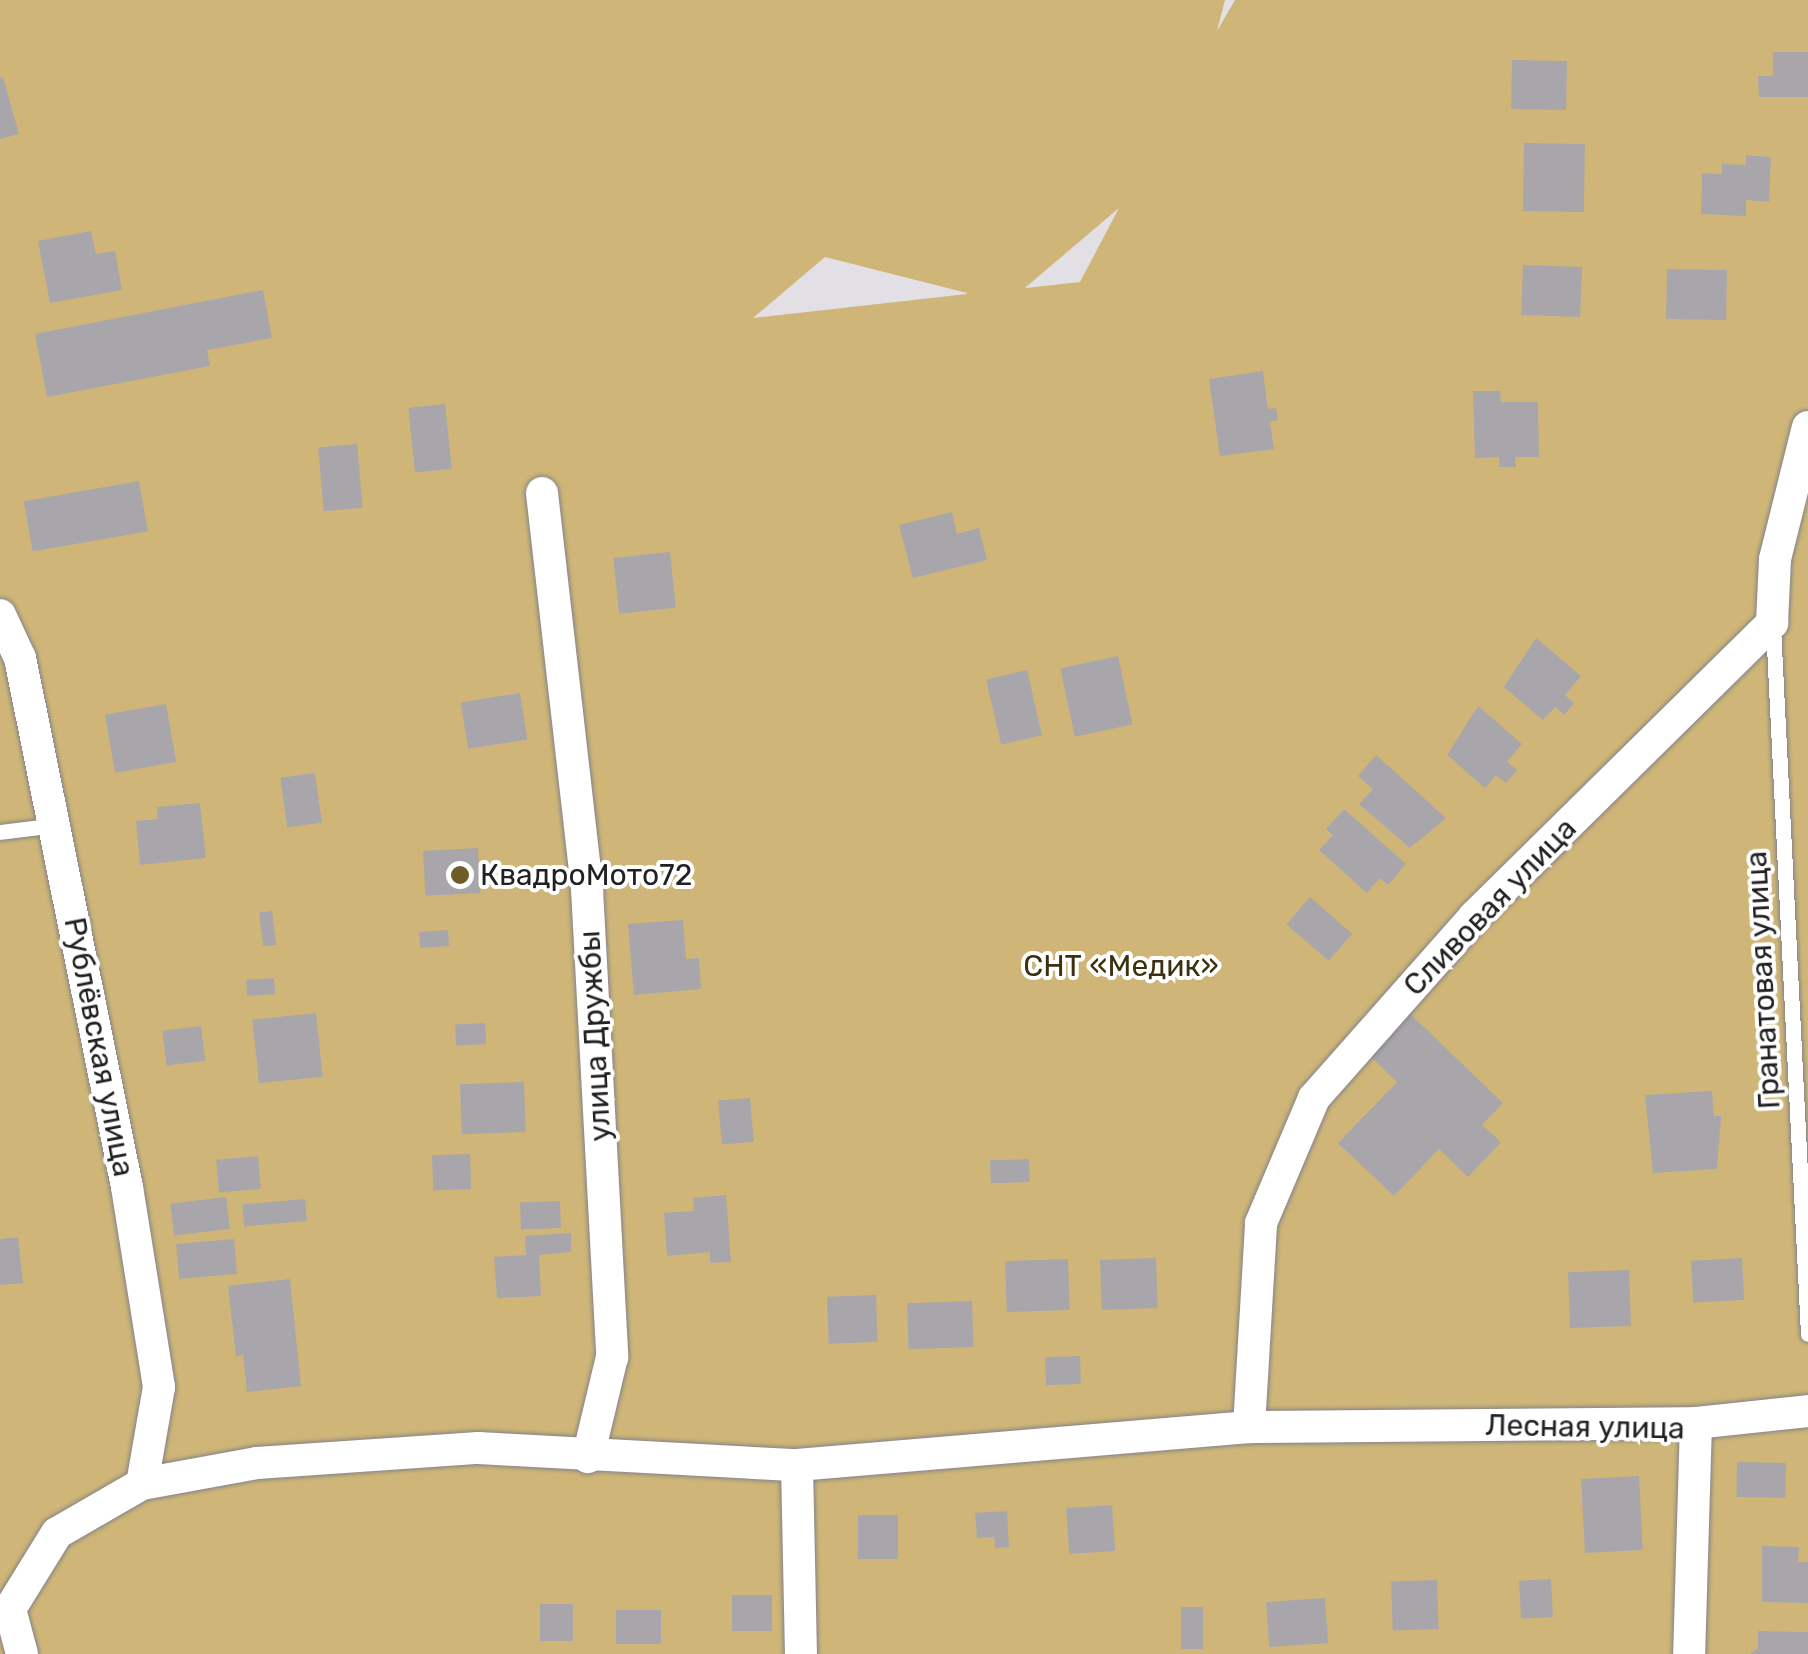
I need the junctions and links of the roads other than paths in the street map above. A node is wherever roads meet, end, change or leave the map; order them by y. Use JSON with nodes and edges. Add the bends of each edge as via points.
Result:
{"nodes":[{"id":1,"x":1808,"y":427,"type":"edge"},
{"id":2,"x":542,"y":493,"type":"dead end"},
{"id":3,"x":0,"y":615,"type":"edge"},
{"id":4,"x":1772,"y":622,"type":"junction"},
{"id":5,"x":56,"y":825,"type":"junction"},
{"id":6,"x":0,"y":832,"type":"edge"},
{"id":7,"x":1808,"y":1334,"type":"edge"},
{"id":8,"x":1808,"y":1411,"type":"edge"},
{"id":9,"x":1696,"y":1423,"type":"junction"},
{"id":10,"x":1249,"y":1427,"type":"junction"},
{"id":11,"x":588,"y":1457,"type":"junction"},
{"id":12,"x":797,"y":1465,"type":"junction"},
{"id":13,"x":142,"y":1484,"type":"junction"},
{"id":14,"x":22,"y":1654,"type":"edge"},
{"id":15,"x":801,"y":1654,"type":"edge"},
{"id":16,"x":1690,"y":1654,"type":"edge"}],
"edges":[{"from":1,"to":4,"type":"street","via":[[1775,559]]},
{"from":2,"to":11,"type":"street","name":"улица Дружбы","via":[[587,890],[612,1357]]},
{"from":3,"to":5,"type":"street","name":"Рублёвская улица","via":[[20,658]]},
{"from":4,"to":7,"type":"lane","name":"Гранатовая улица"},
{"from":4,"to":10,"type":"street","name":"Сливовая улица","via":[[1474,917],[1314,1098],[1262,1223]]},
{"from":5,"to":6,"type":"lane"},
{"from":5,"to":13,"type":"street","name":"Рублёвская улица","via":[[158,1387]]},
{"from":8,"to":9,"type":"street"},
{"from":9,"to":10,"type":"street","name":"Лесная улица"},
{"from":9,"to":16,"type":"street","name":"Лесная улица"},
{"from":10,"to":12,"type":"street","name":"Лесная улица"},
{"from":11,"to":12,"type":"street","name":"Лесная улица"},
{"from":11,"to":13,"type":"street","name":"Лесная улица","via":[[478,1448],[257,1463]]},
{"from":12,"to":15,"type":"street"},
{"from":13,"to":14,"type":"street","name":"Лесная улица","via":[[57,1533],[10,1609]]}]}
